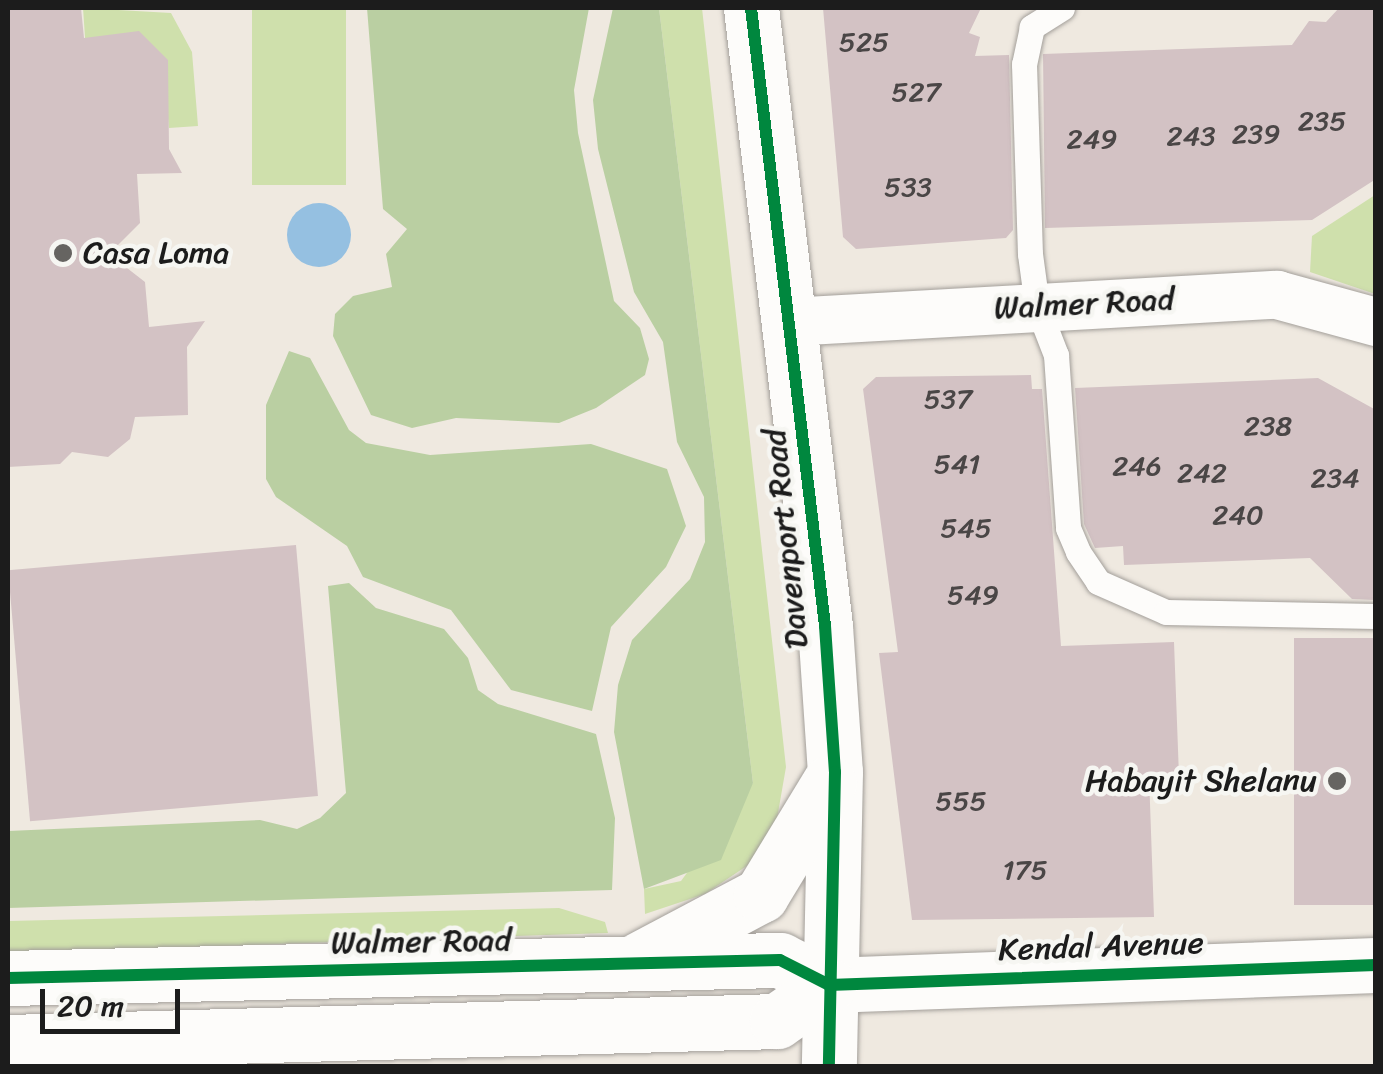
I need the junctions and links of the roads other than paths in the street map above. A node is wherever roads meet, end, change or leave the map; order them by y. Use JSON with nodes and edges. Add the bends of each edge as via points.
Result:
{"nodes":[{"id":1,"x":751,"y":8,"type":"edge"},
{"id":2,"x":1062,"y":8,"type":"edge"},
{"id":3,"x":1036,"y":306,"type":"junction"},
{"id":4,"x":789,"y":322,"type":"junction"},
{"id":5,"x":1376,"y":322,"type":"edge"},
{"id":6,"x":1376,"y":616,"type":"edge"},
{"id":7,"x":835,"y":772,"type":"junction"},
{"id":8,"x":629,"y":964,"type":"junction"},
{"id":9,"x":1376,"y":964,"type":"edge"},
{"id":10,"x":8,"y":978,"type":"edge"},
{"id":11,"x":829,"y":985,"type":"junction"},
{"id":12,"x":8,"y":1042,"type":"edge"},
{"id":13,"x":829,"y":1066,"type":"edge"}],
"edges":[{"from":1,"to":4,"type":"street","name":"Davenport Road"},
{"from":2,"to":3,"type":"lane","via":[[1040,18],[1026,44]]},
{"from":3,"to":4,"type":"street","name":"Walmer Road"},
{"from":3,"to":5,"type":"street","name":"Walmer Road","via":[[1277,294]]},
{"from":3,"to":6,"type":"lane","via":[[1056,355],[1068,528],[1098,582],[1166,612]]},
{"from":4,"to":7,"type":"street","name":"Davenport Road"},
{"from":7,"to":8,"type":"street","via":[[768,889]]},
{"from":7,"to":11,"type":"street","name":"Davenport Road"},
{"from":8,"to":10,"type":"street","name":"Walmer Road"},
{"from":8,"to":11,"type":"street","name":"Walmer Road","via":[[780,960]]},
{"from":9,"to":11,"type":"street","name":"Kendal Avenue"},
{"from":11,"to":12,"type":"street","via":[[777,1022]]},
{"from":11,"to":13,"type":"street","name":"Davenport Road"}]}
